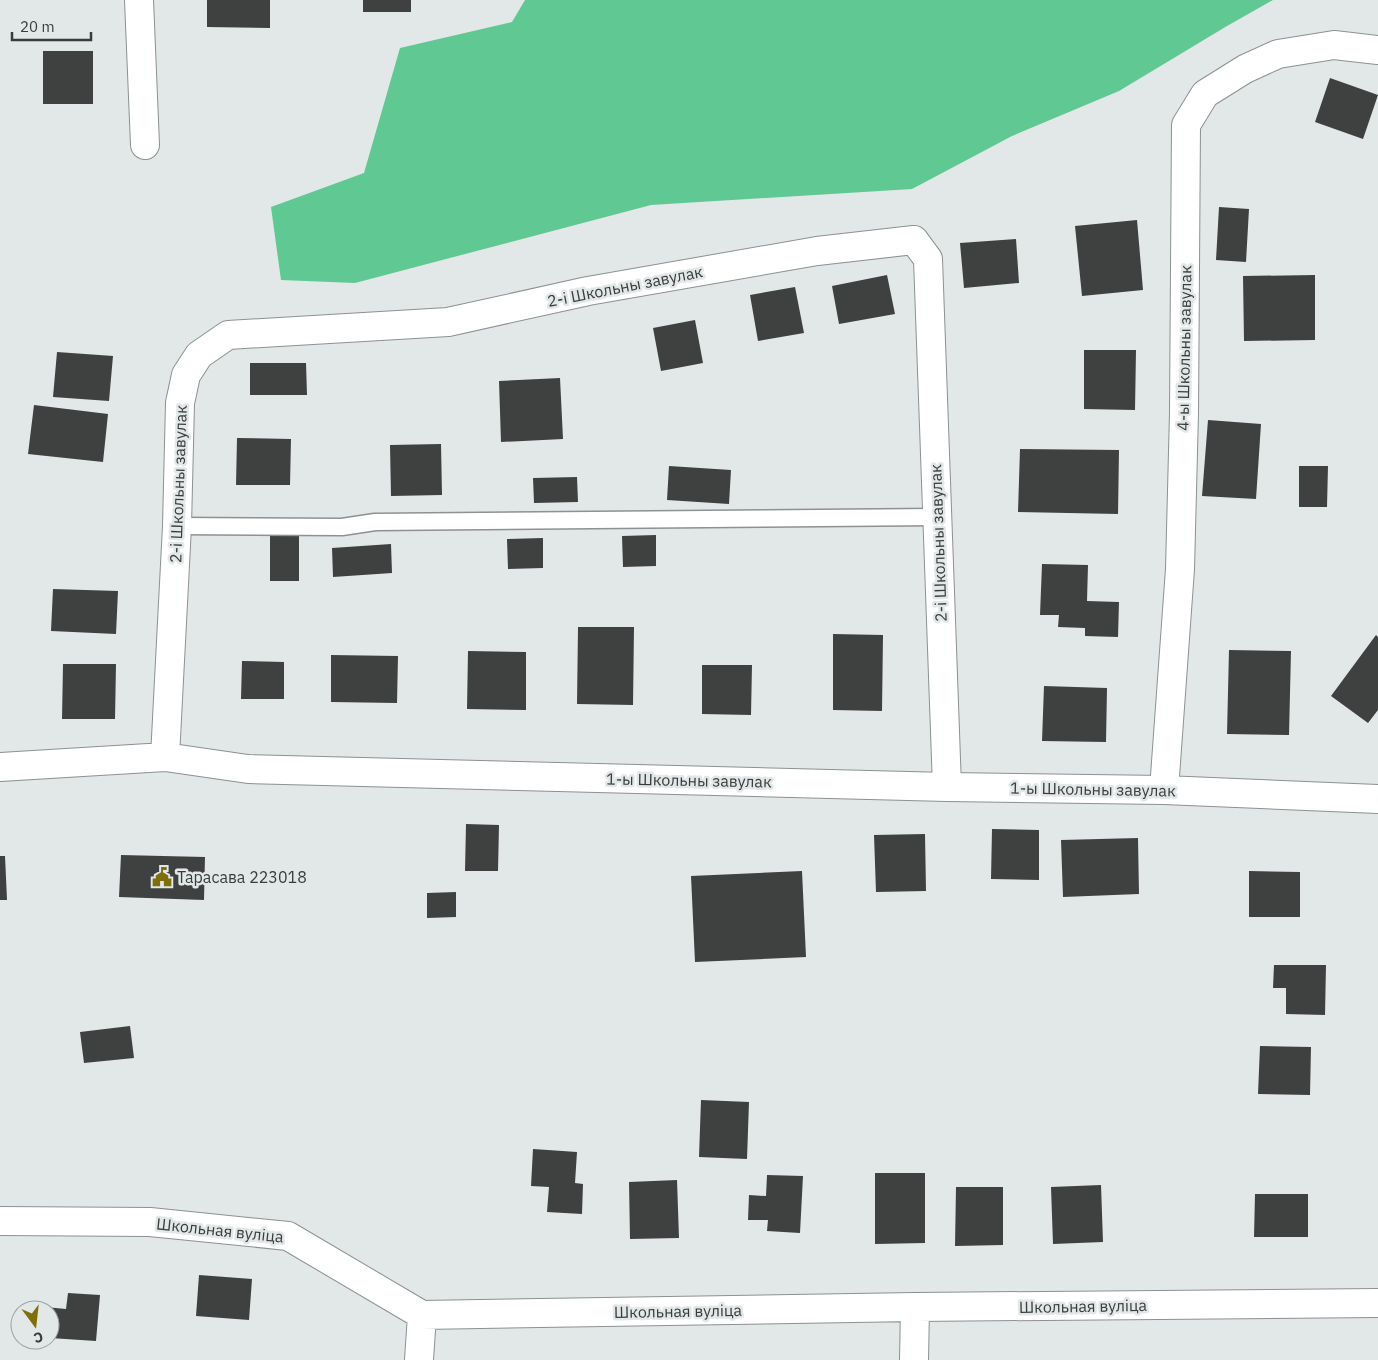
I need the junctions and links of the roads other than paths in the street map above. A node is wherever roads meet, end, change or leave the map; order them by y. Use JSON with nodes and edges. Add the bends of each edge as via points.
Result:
{"nodes":[{"id":1,"x":139,"y":0,"type":"edge"},
{"id":2,"x":1378,"y":50,"type":"edge"},
{"id":3,"x":145,"y":145,"type":"dead end"},
{"id":4,"x":938,"y":517,"type":"junction"},
{"id":5,"x":177,"y":526,"type":"junction"},
{"id":6,"x":165,"y":757,"type":"junction"},
{"id":7,"x":0,"y":766,"type":"edge"},
{"id":8,"x":947,"y":787,"type":"junction"},
{"id":9,"x":1164,"y":790,"type":"junction"},
{"id":10,"x":1378,"y":799,"type":"edge"},
{"id":11,"x":0,"y":1221,"type":"edge"},
{"id":12,"x":1378,"y":1303,"type":"edge"},
{"id":13,"x":915,"y":1308,"type":"junction"},
{"id":14,"x":422,"y":1315,"type":"junction"},
{"id":15,"x":419,"y":1360,"type":"edge"},
{"id":16,"x":914,"y":1360,"type":"edge"}],
"edges":[{"from":1,"to":3,"type":"street"},
{"from":2,"to":9,"type":"street","name":"4-ы Школьны завулак","via":[[1334,44],[1278,54],[1245,69],[1205,94],[1186,125],[1180,568]]},
{"from":4,"to":5,"type":"lane","via":[[375,522],[342,527]]},
{"from":4,"to":5,"type":"street","name":"2-і Школьны завулак","via":[[928,258],[914,240],[817,251],[607,288],[448,322],[228,335],[199,355],[186,375],[180,403]]},
{"from":4,"to":8,"type":"street","name":"2-і Школьны завулак"},
{"from":5,"to":6,"type":"street","name":"2-і Школьны завулак"},
{"from":6,"to":7,"type":"street","name":"1-ы Школьны завулак"},
{"from":6,"to":8,"type":"street","name":"1-ы Школьны завулак","via":[[248,769]]},
{"from":8,"to":9,"type":"street","name":"1-ы Школьны завулак"},
{"from":9,"to":10,"type":"street","name":"1-ы Школьны завулак"},
{"from":11,"to":14,"type":"street","name":"Школьная вуліца","via":[[150,1222],[288,1236]]},
{"from":12,"to":13,"type":"street","name":"Школьная вуліца"},
{"from":13,"to":14,"type":"street","name":"Школьная вуліца"},
{"from":13,"to":16,"type":"street"},
{"from":14,"to":15,"type":"street"}]}
